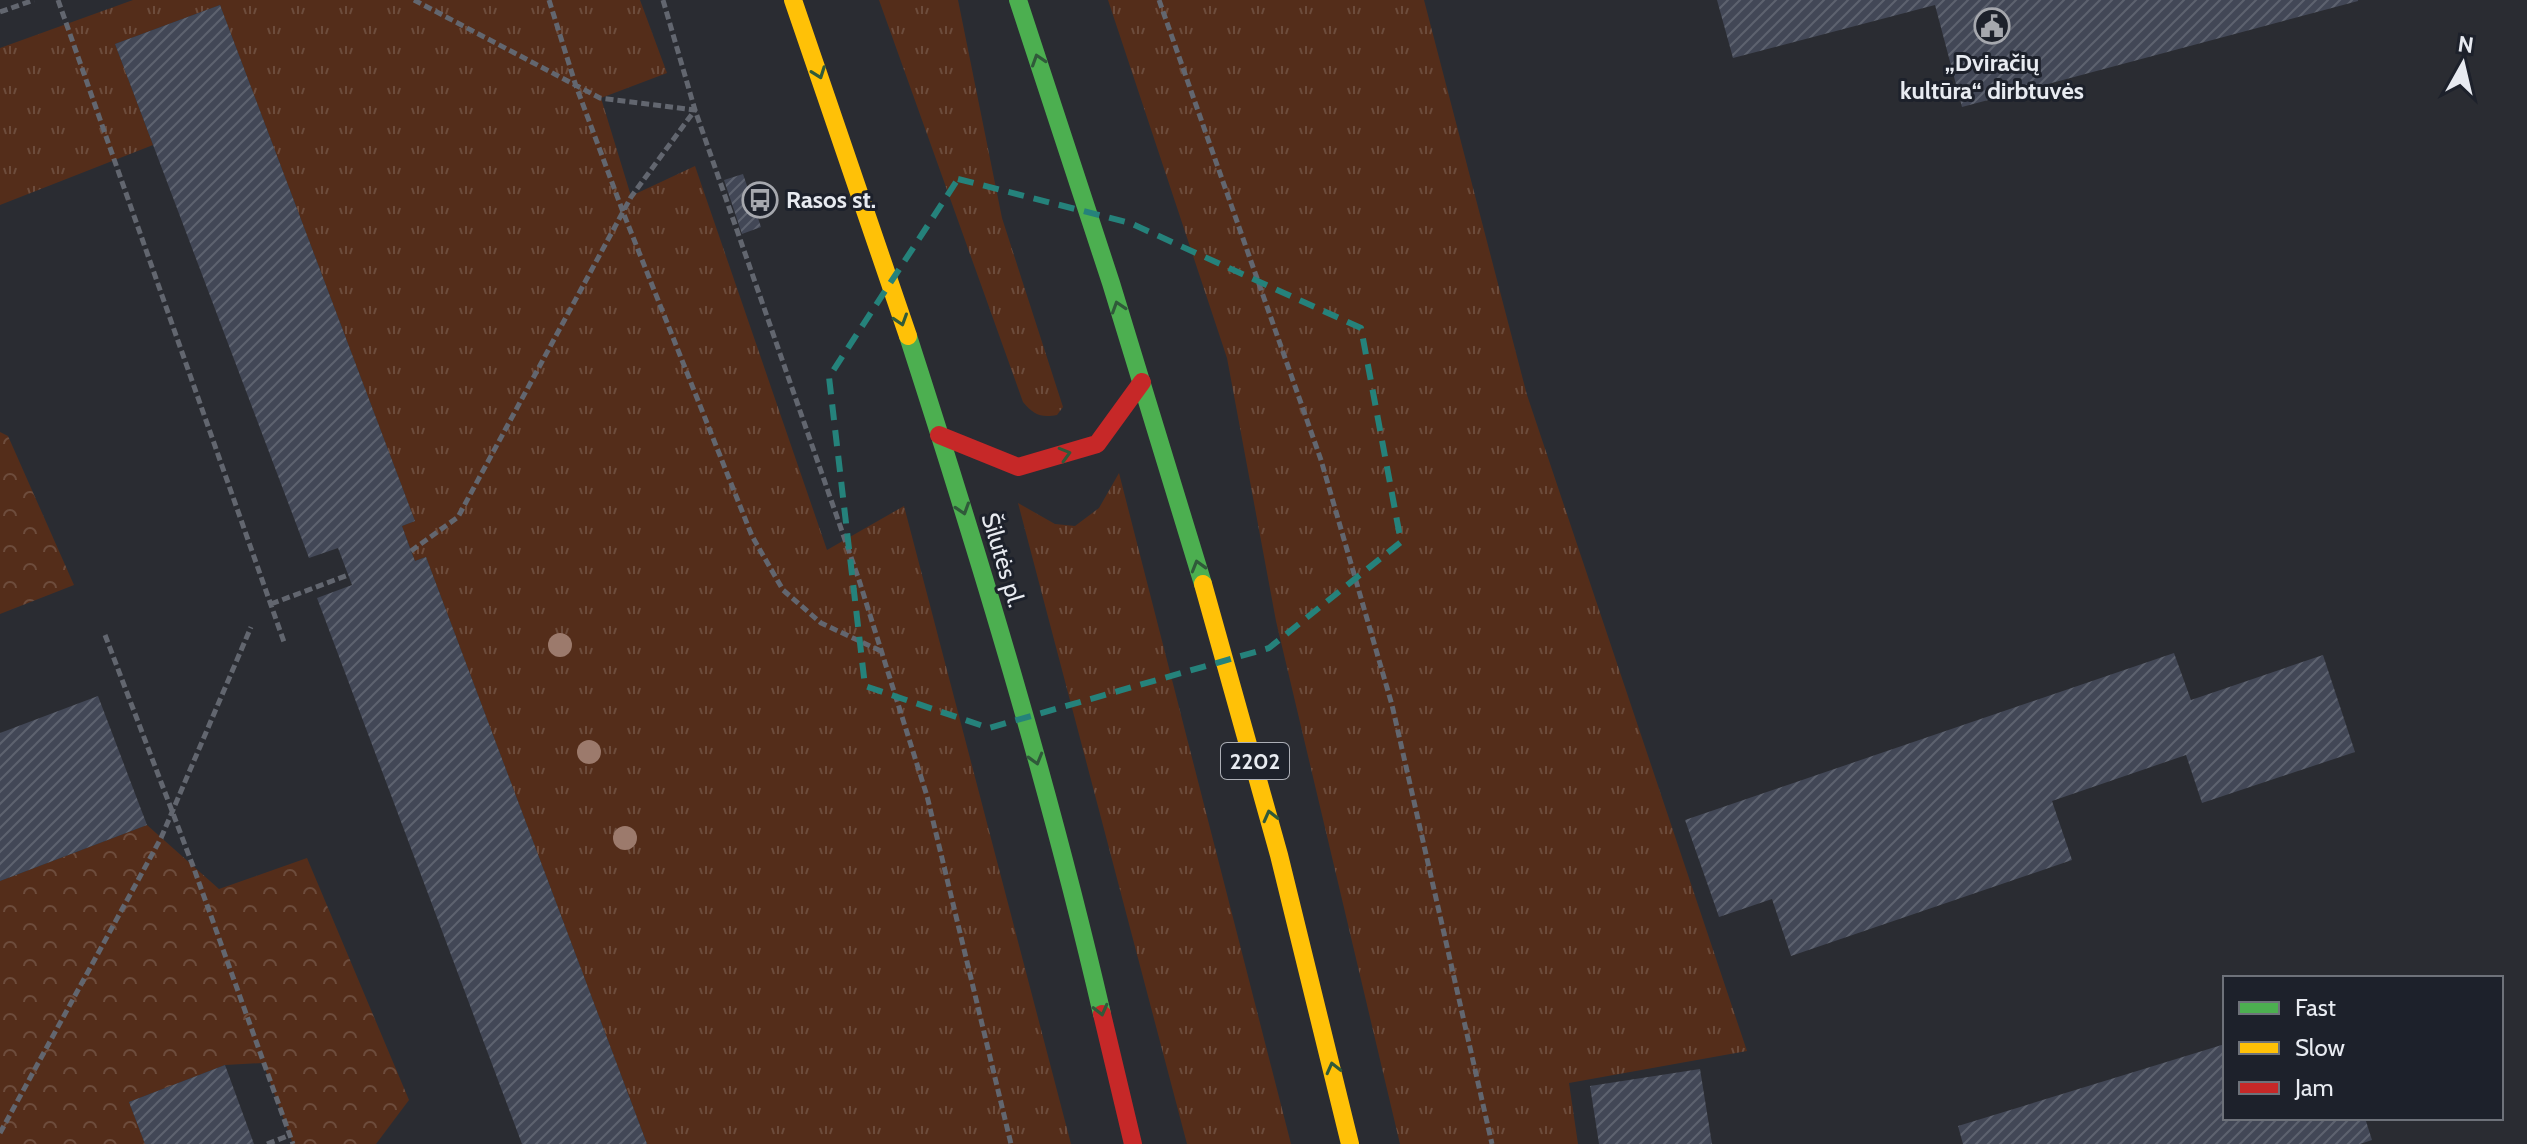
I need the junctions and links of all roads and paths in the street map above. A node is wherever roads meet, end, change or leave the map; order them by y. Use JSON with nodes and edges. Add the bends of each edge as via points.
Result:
{"nodes":[{"id":1,"x":34,"y":0,"type":"edge"},
{"id":2,"x":58,"y":0,"type":"edge"},
{"id":3,"x":414,"y":0,"type":"edge"},
{"id":4,"x":549,"y":0,"type":"edge"},
{"id":5,"x":663,"y":0,"type":"edge"},
{"id":6,"x":793,"y":0,"type":"edge"},
{"id":7,"x":1018,"y":0,"type":"edge"},
{"id":8,"x":1159,"y":0,"type":"edge"},
{"id":9,"x":0,"y":12,"type":"edge"},
{"id":10,"x":576,"y":86,"type":"junction"},
{"id":11,"x":695,"y":110,"type":"junction"},
{"id":12,"x":623,"y":212,"type":"junction"},
{"id":13,"x":1142,"y":382,"type":"junction"},
{"id":14,"x":939,"y":435,"type":"junction"},
{"id":15,"x":411,"y":551,"type":"dead end"},
{"id":16,"x":348,"y":575,"type":"dead end"},
{"id":17,"x":271,"y":604,"type":"junction"},
{"id":18,"x":251,"y":627,"type":"dead end"},
{"id":19,"x":105,"y":635,"type":"dead end"},
{"id":20,"x":284,"y":642,"type":"dead end"},
{"id":21,"x":883,"y":652,"type":"junction"},
{"id":22,"x":172,"y":813,"type":"junction"},
{"id":23,"x":0,"y":1133,"type":"edge"},
{"id":24,"x":290,"y":1135,"type":"junction"},
{"id":25,"x":267,"y":1144,"type":"edge"},
{"id":26,"x":293,"y":1144,"type":"edge"},
{"id":27,"x":1011,"y":1144,"type":"edge"},
{"id":28,"x":1133,"y":1144,"type":"edge"},
{"id":29,"x":1350,"y":1144,"type":"edge"},
{"id":30,"x":1492,"y":1144,"type":"edge"}],
"edges":[{"from":1,"to":9,"type":"path"},
{"from":2,"to":17,"type":"path"},
{"from":3,"to":10,"type":"path"},
{"from":4,"to":10,"type":"path"},
{"from":5,"to":11,"type":"path"},
{"from":6,"to":14,"type":"main road","name":"Šilutės pl.","one_way":true},
{"from":13,"to":7,"type":"main road","number":"2202","one_way":true},
{"from":8,"to":30,"type":"path","via":[[1321,460],[1392,705]]},
{"from":10,"to":11,"type":"path","via":[[600,98]]},
{"from":10,"to":12,"type":"path"},
{"from":11,"to":12,"type":"path"},
{"from":11,"to":21,"type":"path"},
{"from":12,"to":15,"type":"path","via":[[458,517]]},
{"from":12,"to":21,"type":"path","via":[[752,536],[783,590],[821,623]]},
{"from":14,"to":13,"type":"main road","one_way":true,"via":[[1018,467],[1097,444]]},
{"from":29,"to":13,"type":"main road","number":"2202","one_way":true,"via":[[1264,792]]},
{"from":14,"to":28,"type":"main road","name":"Šilutės pl.","one_way":true,"via":[[1060,842]]},
{"from":16,"to":17,"type":"path"},
{"from":17,"to":20,"type":"path"},
{"from":18,"to":22,"type":"path"},
{"from":19,"to":22,"type":"path"},
{"from":21,"to":27,"type":"path","via":[[927,796]]},
{"from":22,"to":23,"type":"path"},
{"from":22,"to":24,"type":"path"},
{"from":24,"to":25,"type":"path"},
{"from":24,"to":26,"type":"path"}]}
